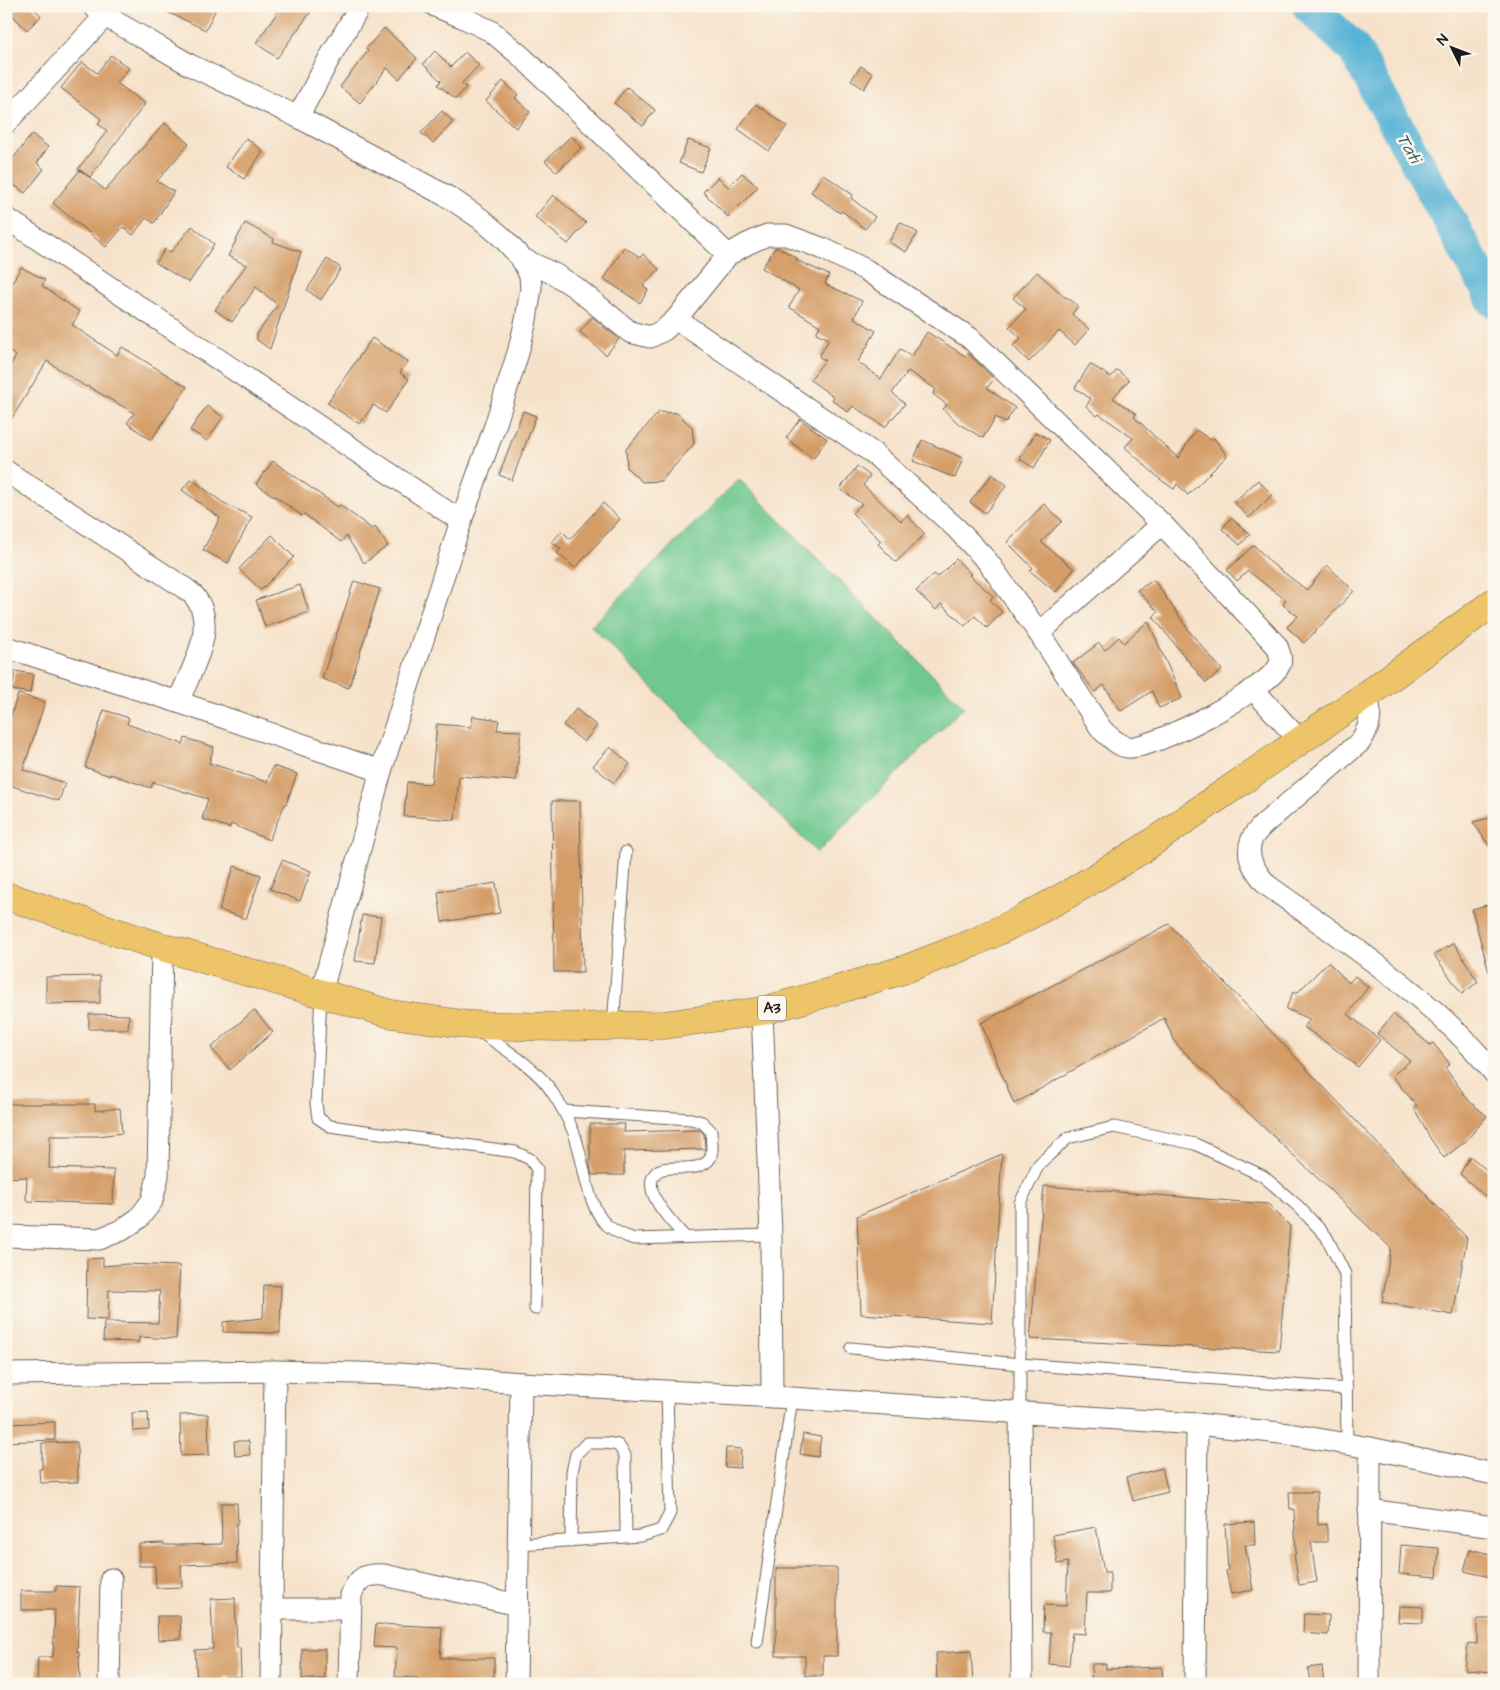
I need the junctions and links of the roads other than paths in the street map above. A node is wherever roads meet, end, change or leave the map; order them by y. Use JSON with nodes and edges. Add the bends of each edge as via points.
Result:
{"nodes":[{"id":1,"x":360,"y":6,"type":"edge"},
{"id":2,"x":435,"y":6,"type":"edge"},
{"id":3,"x":99,"y":11,"type":"edge"},
{"id":4,"x":298,"y":117,"type":"junction"},
{"id":5,"x":6,"y":123,"type":"edge"},
{"id":6,"x":6,"y":218,"type":"edge"},
{"id":7,"x":728,"y":255,"type":"junction"},
{"id":8,"x":521,"y":258,"type":"junction"},
{"id":9,"x":676,"y":319,"type":"junction"},
{"id":10,"x":6,"y":471,"type":"edge"},
{"id":11,"x":461,"y":521,"type":"junction"},
{"id":12,"x":1162,"y":524,"type":"junction"},
{"id":13,"x":1494,"y":602,"type":"edge"},
{"id":14,"x":1039,"y":632,"type":"junction"},
{"id":15,"x":6,"y":647,"type":"edge"},
{"id":16,"x":1252,"y":689,"type":"junction"},
{"id":17,"x":1368,"y":694,"type":"junction"},
{"id":18,"x":178,"y":702,"type":"junction"},
{"id":19,"x":1300,"y":741,"type":"junction"},
{"id":20,"x":382,"y":771,"type":"junction"},
{"id":21,"x":626,"y":852,"type":"dead end"},
{"id":22,"x":6,"y":896,"type":"edge"},
{"id":23,"x":162,"y":948,"type":"junction"},
{"id":24,"x":321,"y":994,"type":"junction"},
{"id":25,"x":762,"y":1011,"type":"junction"},
{"id":26,"x":470,"y":1025,"type":"junction"},
{"id":27,"x":613,"y":1026,"type":"junction"},
{"id":28,"x":1494,"y":1073,"type":"edge"},
{"id":29,"x":564,"y":1111,"type":"junction"},
{"id":30,"x":771,"y":1234,"type":"junction"},
{"id":31,"x":6,"y":1236,"type":"edge"},
{"id":32,"x":686,"y":1237,"type":"junction"},
{"id":33,"x":535,"y":1309,"type":"dead end"},
{"id":34,"x":851,"y":1348,"type":"dead end"},
{"id":35,"x":1020,"y":1364,"type":"junction"},
{"id":36,"x":275,"y":1371,"type":"junction"},
{"id":37,"x":6,"y":1374,"type":"edge"},
{"id":38,"x":521,"y":1383,"type":"junction"},
{"id":39,"x":1347,"y":1389,"type":"junction"},
{"id":40,"x":667,"y":1391,"type":"junction"},
{"id":41,"x":782,"y":1398,"type":"junction"},
{"id":42,"x":1020,"y":1412,"type":"junction"},
{"id":43,"x":1197,"y":1424,"type":"junction"},
{"id":44,"x":1347,"y":1444,"type":"junction"},
{"id":45,"x":1370,"y":1448,"type":"junction"},
{"id":46,"x":1494,"y":1474,"type":"edge"},
{"id":47,"x":1369,"y":1510,"type":"junction"},
{"id":48,"x":1494,"y":1527,"type":"edge"},
{"id":49,"x":626,"y":1536,"type":"junction"},
{"id":50,"x":571,"y":1541,"type":"junction"},
{"id":51,"x":518,"y":1544,"type":"junction"},
{"id":52,"x":111,"y":1579,"type":"dead end"},
{"id":53,"x":518,"y":1605,"type":"junction"},
{"id":54,"x":272,"y":1609,"type":"junction"},
{"id":55,"x":350,"y":1609,"type":"junction"},
{"id":56,"x":757,"y":1642,"type":"dead end"},
{"id":57,"x":109,"y":1684,"type":"edge"},
{"id":58,"x":271,"y":1684,"type":"edge"},
{"id":59,"x":349,"y":1684,"type":"edge"},
{"id":60,"x":516,"y":1684,"type":"edge"},
{"id":61,"x":1022,"y":1684,"type":"edge"},
{"id":62,"x":1195,"y":1684,"type":"edge"},
{"id":63,"x":1369,"y":1684,"type":"edge"}],
"edges":[{"from":1,"to":4,"type":"street"},
{"from":2,"to":7,"type":"street","via":[[490,31],[522,57]]},
{"from":3,"to":4,"type":"street","via":[[190,65]]},
{"from":3,"to":5,"type":"street"},
{"from":4,"to":8,"type":"street","via":[[450,198],[503,238]]},
{"from":6,"to":11,"type":"street"},
{"from":7,"to":9,"type":"street"},
{"from":7,"to":12,"type":"street","via":[[767,235],[786,235],[866,270],[970,338]]},
{"from":8,"to":9,"type":"street","via":[[575,287],[630,332],[650,337]]},
{"from":8,"to":11,"type":"street","via":[[530,275],[526,320],[495,426]]},
{"from":9,"to":14,"type":"street","via":[[873,453],[956,528],[988,562]]},
{"from":10,"to":18,"type":"street","via":[[195,597],[205,624],[204,640]]},
{"from":11,"to":20,"type":"street"},
{"from":12,"to":14,"type":"street"},
{"from":12,"to":16,"type":"street","via":[[1277,646],[1280,664],[1274,673]]},
{"from":13,"to":17,"type":"highway","number":"A3"},
{"from":14,"to":16,"type":"street","via":[[1102,730],[1127,747],[1144,745],[1178,732]]},
{"from":15,"to":18,"type":"street"},
{"from":16,"to":19,"type":"street"},
{"from":17,"to":19,"type":"highway","number":"A3"},
{"from":17,"to":28,"type":"street","via":[[1368,732],[1264,824],[1252,839],[1249,854],[1255,871],[1267,885],[1391,975],[1458,1034]]},
{"from":18,"to":20,"type":"street"},
{"from":19,"to":25,"type":"highway","number":"A3","via":[[1141,850],[1022,920],[903,970]]},
{"from":20,"to":24,"type":"street"},
{"from":21,"to":27,"type":"lane"},
{"from":22,"to":23,"type":"highway","number":"A3"},
{"from":23,"to":24,"type":"highway","number":"A3"},
{"from":23,"to":31,"type":"street","via":[[158,1176],[152,1201],[139,1218],[122,1230],[98,1239]]},
{"from":24,"to":26,"type":"highway","number":"A3","via":[[391,1014]]},
{"from":24,"to":33,"type":"lane","via":[[318,1118],[330,1126],[516,1152],[530,1159],[537,1169]]},
{"from":25,"to":27,"type":"highway","number":"A3","via":[[664,1025]]},
{"from":25,"to":30,"type":"street"},
{"from":26,"to":27,"type":"highway","number":"A3"},
{"from":26,"to":29,"type":"lane","via":[[529,1068],[551,1090]]},
{"from":29,"to":32,"type":"lane","via":[[574,1134],[594,1206],[603,1221],[617,1233],[634,1239]]},
{"from":29,"to":32,"type":"lane","via":[[691,1119],[702,1122],[711,1131],[712,1152],[708,1161],[695,1167],[660,1169],[653,1174],[651,1184],[656,1201]]},
{"from":30,"to":32,"type":"lane"},
{"from":30,"to":41,"type":"street"},
{"from":34,"to":35,"type":"lane"},
{"from":35,"to":39,"type":"lane"},
{"from":35,"to":39,"type":"lane","via":[[1020,1203],[1039,1164],[1068,1138],[1114,1127],[1195,1144],[1263,1176],[1326,1236],[1346,1274]]},
{"from":35,"to":42,"type":"lane"},
{"from":36,"to":37,"type":"street"},
{"from":36,"to":38,"type":"street","via":[[398,1374]]},
{"from":36,"to":54,"type":"street"},
{"from":38,"to":40,"type":"street"},
{"from":38,"to":51,"type":"street"},
{"from":39,"to":44,"type":"lane"},
{"from":40,"to":41,"type":"street"},
{"from":40,"to":49,"type":"lane","via":[[670,1512],[661,1530],[641,1536]]},
{"from":41,"to":42,"type":"street"},
{"from":41,"to":56,"type":"lane"},
{"from":42,"to":43,"type":"street"},
{"from":42,"to":61,"type":"street"},
{"from":43,"to":44,"type":"street"},
{"from":43,"to":62,"type":"street"},
{"from":44,"to":45,"type":"street"},
{"from":45,"to":46,"type":"street"},
{"from":45,"to":47,"type":"street"},
{"from":47,"to":48,"type":"street"},
{"from":47,"to":63,"type":"street"},
{"from":49,"to":50,"type":"lane"},
{"from":49,"to":50,"type":"lane","via":[[625,1455],[618,1445],[587,1443],[576,1454],[572,1472]]},
{"from":50,"to":51,"type":"lane"},
{"from":51,"to":53,"type":"street"},
{"from":52,"to":57,"type":"street"},
{"from":53,"to":55,"type":"street","via":[[372,1574],[361,1578],[355,1585]]},
{"from":53,"to":60,"type":"street"},
{"from":54,"to":55,"type":"street"},
{"from":54,"to":58,"type":"street"},
{"from":55,"to":59,"type":"street"}]}
